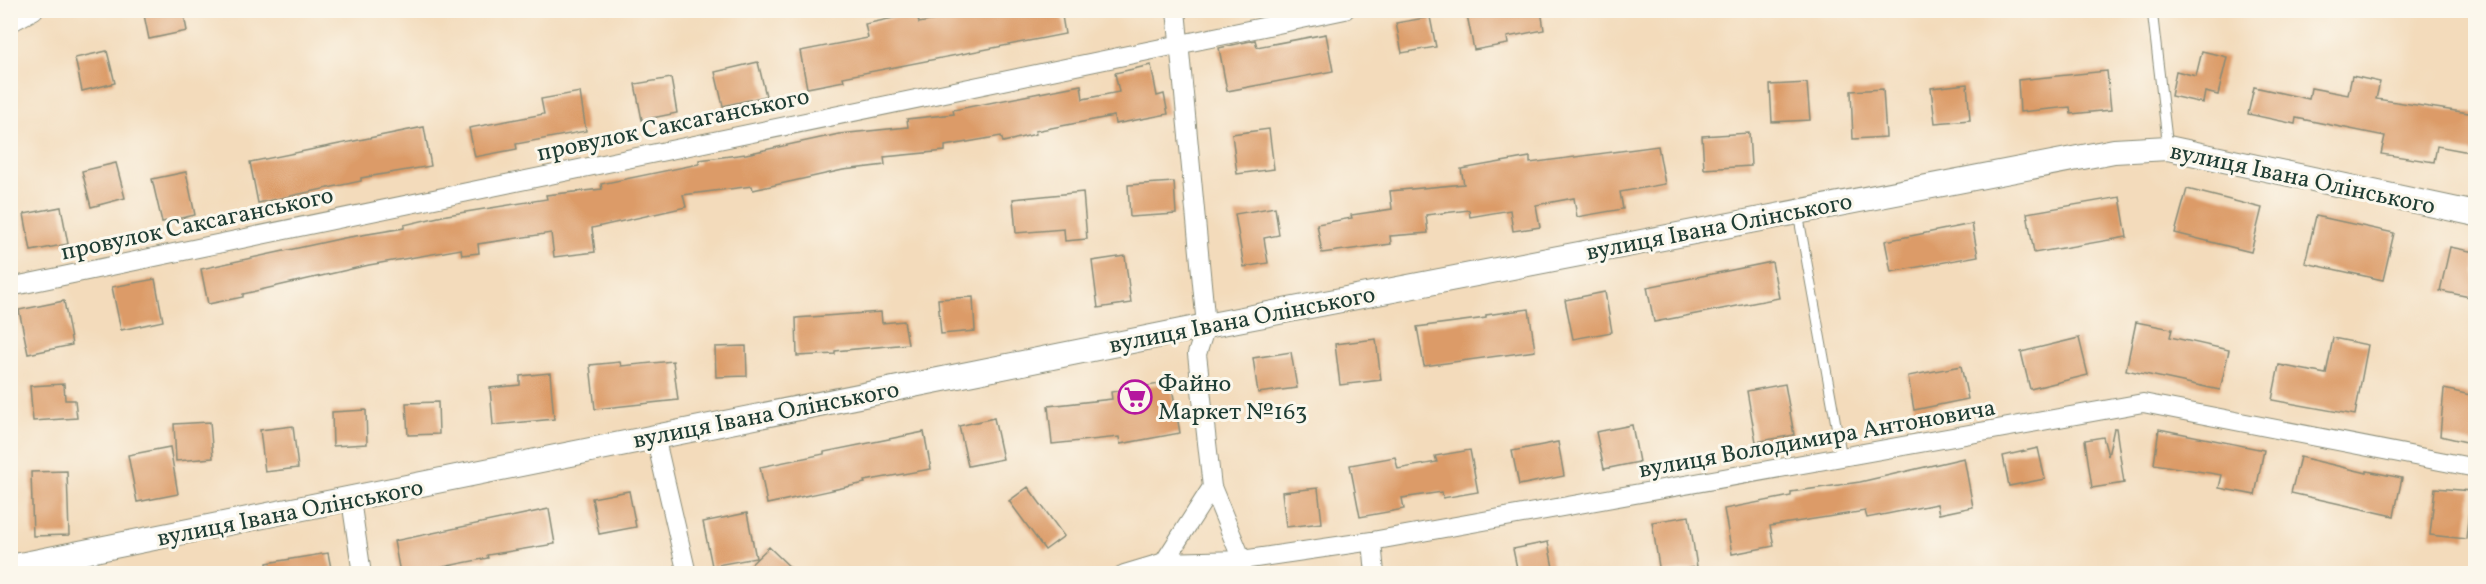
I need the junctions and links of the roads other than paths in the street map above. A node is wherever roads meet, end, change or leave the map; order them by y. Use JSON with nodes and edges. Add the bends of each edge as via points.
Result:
{"nodes":[{"id":1,"x":34,"y":10,"type":"edge"},
{"id":2,"x":1176,"y":10,"type":"edge"},
{"id":3,"x":1345,"y":10,"type":"edge"},
{"id":4,"x":2152,"y":10,"type":"edge"},
{"id":5,"x":10,"y":23,"type":"edge"},
{"id":6,"x":1180,"y":43,"type":"junction"},
{"id":7,"x":2168,"y":148,"type":"junction"},
{"id":8,"x":1798,"y":211,"type":"junction"},
{"id":9,"x":2475,"y":214,"type":"edge"},
{"id":10,"x":10,"y":287,"type":"edge"},
{"id":11,"x":1206,"y":326,"type":"junction"},
{"id":12,"x":655,"y":436,"type":"junction"},
{"id":13,"x":1842,"y":458,"type":"junction"},
{"id":14,"x":2475,"y":468,"type":"edge"},
{"id":15,"x":1212,"y":487,"type":"junction"},
{"id":16,"x":351,"y":500,"type":"junction"},
{"id":17,"x":1372,"y":541,"type":"junction"},
{"id":18,"x":1242,"y":560,"type":"junction"},
{"id":19,"x":1164,"y":562,"type":"junction"},
{"id":20,"x":10,"y":567,"type":"edge"},
{"id":21,"x":362,"y":573,"type":"edge"},
{"id":22,"x":687,"y":573,"type":"edge"},
{"id":23,"x":1124,"y":573,"type":"edge"},
{"id":24,"x":1375,"y":573,"type":"edge"}],
"edges":[{"from":1,"to":5,"type":"street"},
{"from":2,"to":6,"type":"street"},
{"from":3,"to":6,"type":"street","name":"провулок Саксаганського"},
{"from":4,"to":7,"type":"lane"},
{"from":6,"to":10,"type":"street","name":"провулок Саксаганського"},
{"from":6,"to":11,"type":"street"},
{"from":7,"to":8,"type":"street","name":"вулиця Івана Олінського","via":[[2114,151]]},
{"from":7,"to":9,"type":"street","name":"вулиця Івана Олінського"},
{"from":8,"to":11,"type":"street","name":"вулиця Івана Олінського"},
{"from":8,"to":13,"type":"lane"},
{"from":11,"to":12,"type":"street","name":"вулиця Івана Олінського"},
{"from":11,"to":15,"type":"street","via":[[1197,354]]},
{"from":12,"to":16,"type":"street","name":"вулиця Івана Олінського"},
{"from":12,"to":22,"type":"street"},
{"from":13,"to":14,"type":"street","name":"вулиця Володимира Антоновича","via":[[2143,403]]},
{"from":13,"to":17,"type":"street","name":"вулиця Володимира Антоновича"},
{"from":15,"to":18,"type":"street"},
{"from":15,"to":19,"type":"street"},
{"from":16,"to":20,"type":"street","name":"вулиця Івана Олінського"},
{"from":16,"to":21,"type":"street"},
{"from":17,"to":18,"type":"street","name":"вулиця Володимира Антоновича"},
{"from":17,"to":24,"type":"street"},
{"from":18,"to":19,"type":"street","name":"вулиця Володимира Антоновича"},
{"from":19,"to":23,"type":"street","name":"вулиця Володимира Антоновича"}]}
